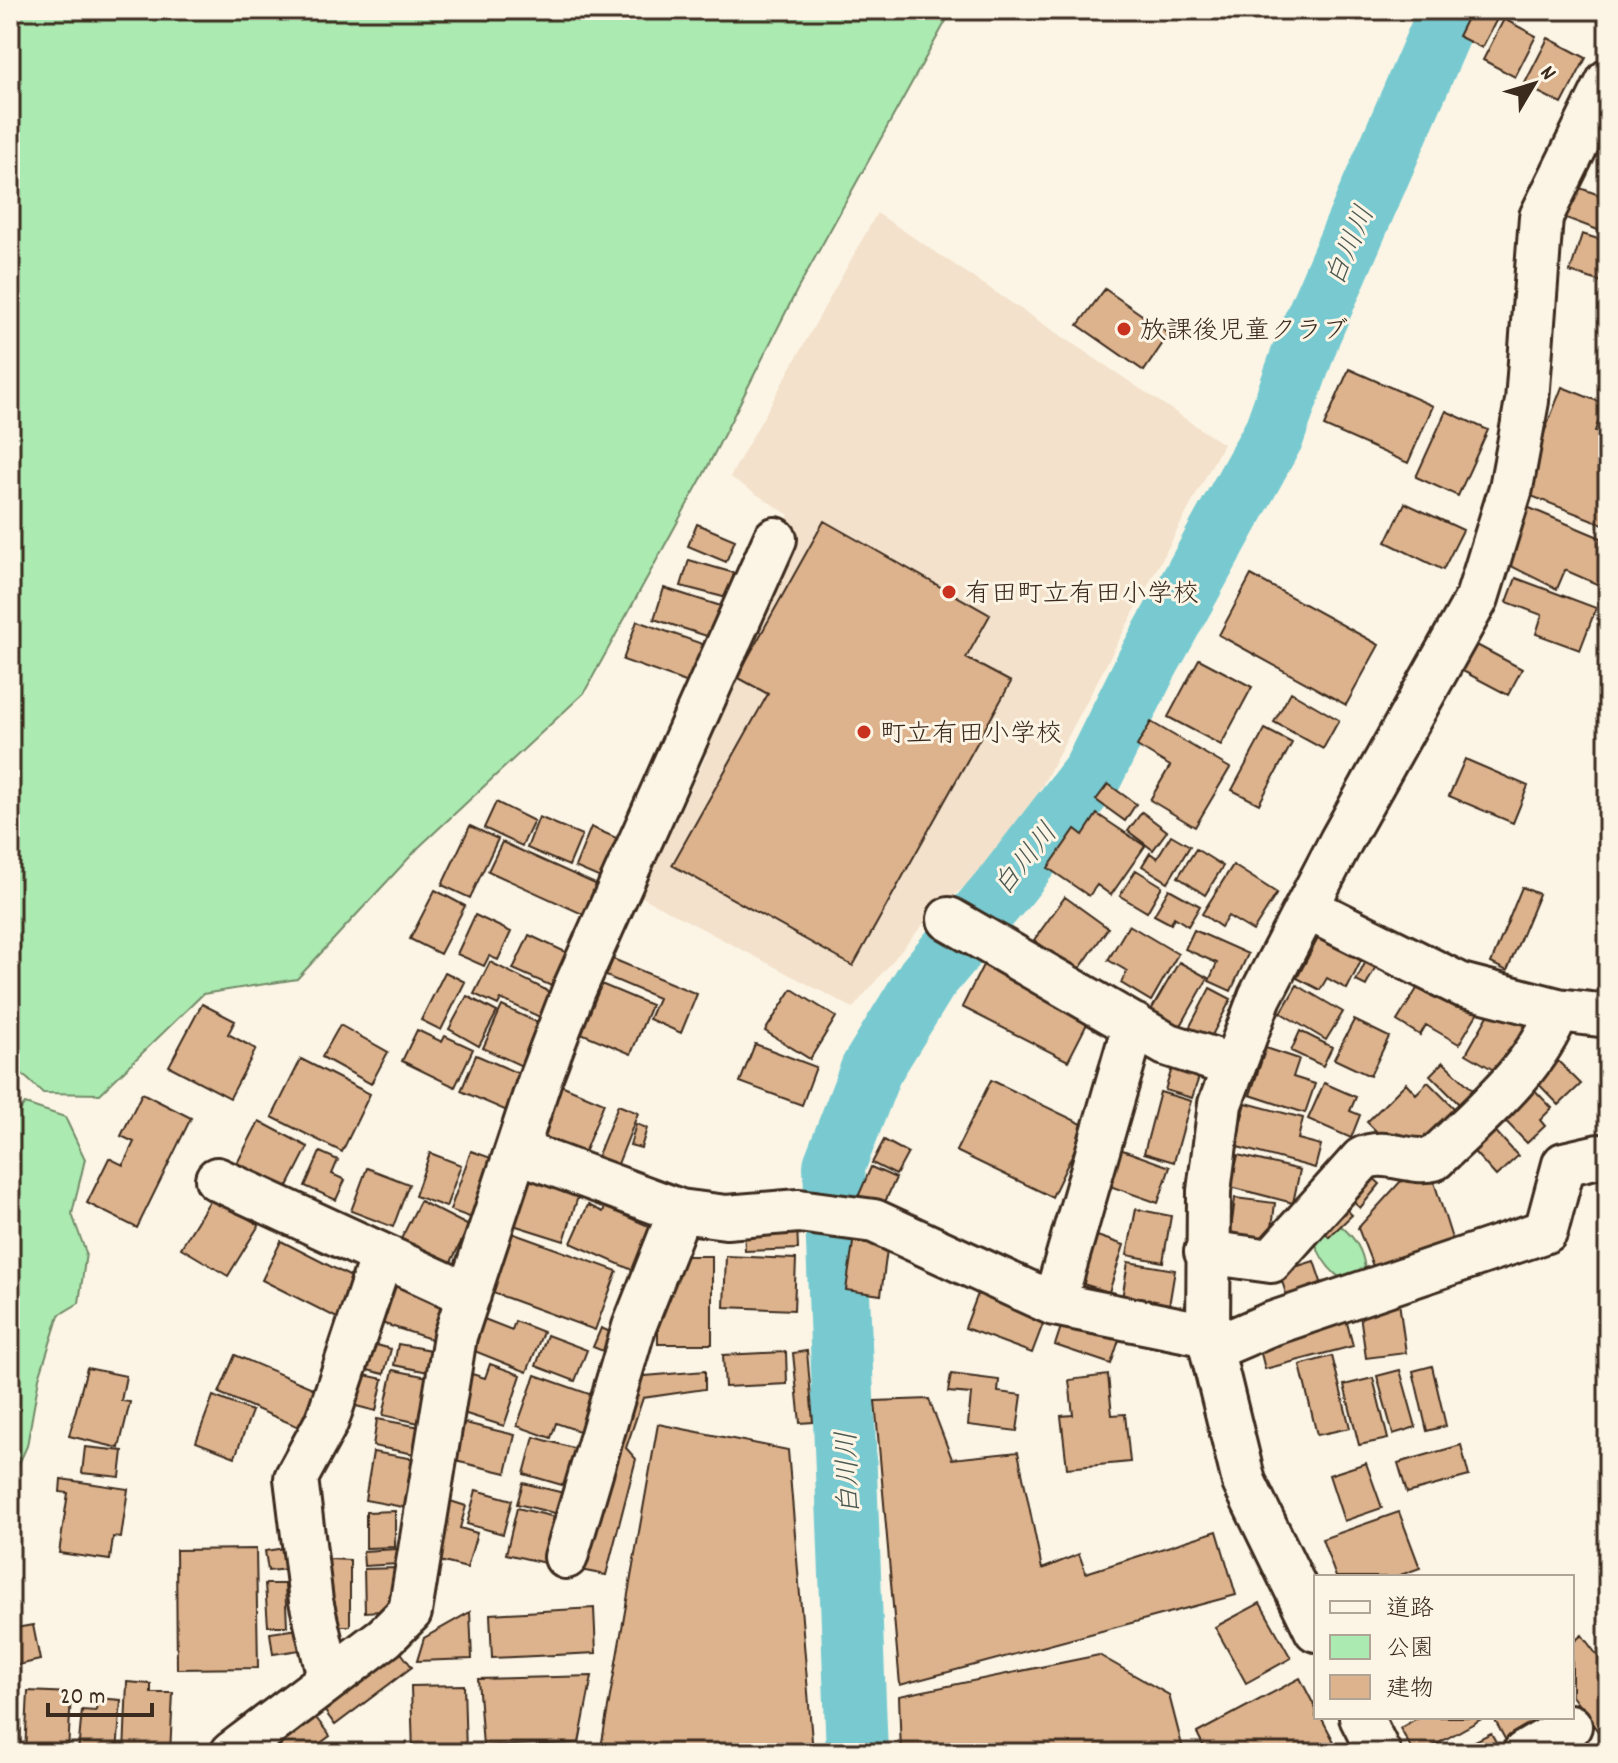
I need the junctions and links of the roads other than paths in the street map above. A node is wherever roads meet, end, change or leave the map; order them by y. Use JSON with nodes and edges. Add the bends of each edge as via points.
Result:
{"nodes":[{"id":1,"x":1608,"y":81,"type":"edge"},
{"id":2,"x":775,"y":539,"type":"dead end"},
{"id":3,"x":1307,"y":908,"type":"junction"},
{"id":4,"x":949,"y":919,"type":"dead end"},
{"id":5,"x":1558,"y":1010,"type":"junction"},
{"id":6,"x":1608,"y":1016,"type":"edge"},
{"id":7,"x":1134,"y":1025,"type":"junction"},
{"id":8,"x":1234,"y":1066,"type":"junction"},
{"id":9,"x":517,"y":1151,"type":"junction"},
{"id":10,"x":1599,"y":1156,"type":"dead end"},
{"id":11,"x":217,"y":1179,"type":"dead end"},
{"id":12,"x":680,"y":1211,"type":"junction"},
{"id":13,"x":1206,"y":1252,"type":"junction"},
{"id":14,"x":382,"y":1255,"type":"junction"},
{"id":15,"x":469,"y":1295,"type":"junction"},
{"id":16,"x":1054,"y":1304,"type":"junction"},
{"id":17,"x":1210,"y":1342,"type":"junction"},
{"id":18,"x":566,"y":1557,"type":"dead end"},
{"id":19,"x":1314,"y":1626,"type":"edge"},
{"id":20,"x":329,"y":1678,"type":"junction"},
{"id":21,"x":1362,"y":1719,"type":"edge"},
{"id":22,"x":1570,"y":1726,"type":"dead end"},
{"id":23,"x":232,"y":1753,"type":"edge"},
{"id":24,"x":1379,"y":1753,"type":"edge"},
{"id":25,"x":1524,"y":1753,"type":"edge"}],
"edges":[{"from":1,"to":3,"type":"street","via":[[1541,217],[1527,401],[1511,488],[1477,598]]},
{"from":2,"to":9,"type":"street","via":[[574,990]]},
{"from":3,"to":5,"type":"street","via":[[1461,985]]},
{"from":3,"to":8,"type":"street","via":[[1260,997]]},
{"from":4,"to":7,"type":"street"},
{"from":5,"to":6,"type":"street"},
{"from":5,"to":13,"type":"street","via":[[1547,1038],[1514,1080],[1434,1159],[1373,1153],[1362,1159],[1271,1261]]},
{"from":7,"to":8,"type":"street","via":[[1166,1044]]},
{"from":7,"to":16,"type":"street"},
{"from":8,"to":13,"type":"street","via":[[1220,1104]]},
{"from":9,"to":12,"type":"street"},
{"from":9,"to":15,"type":"street"},
{"from":10,"to":17,"type":"street","via":[[1564,1164],[1546,1231]]},
{"from":11,"to":14,"type":"street"},
{"from":12,"to":16,"type":"street","via":[[726,1217],[799,1211],[874,1221]]},
{"from":12,"to":18,"type":"street","via":[[634,1327]]},
{"from":13,"to":17,"type":"street"},
{"from":14,"to":15,"type":"street"},
{"from":14,"to":20,"type":"street","via":[[327,1421],[296,1478],[311,1601]]},
{"from":15,"to":20,"type":"street","via":[[455,1336],[410,1612]]},
{"from":16,"to":17,"type":"street"},
{"from":17,"to":19,"type":"street","via":[[1244,1482]]},
{"from":20,"to":23,"type":"street"},
{"from":21,"to":24,"type":"street"},
{"from":22,"to":25,"type":"street"}]}
